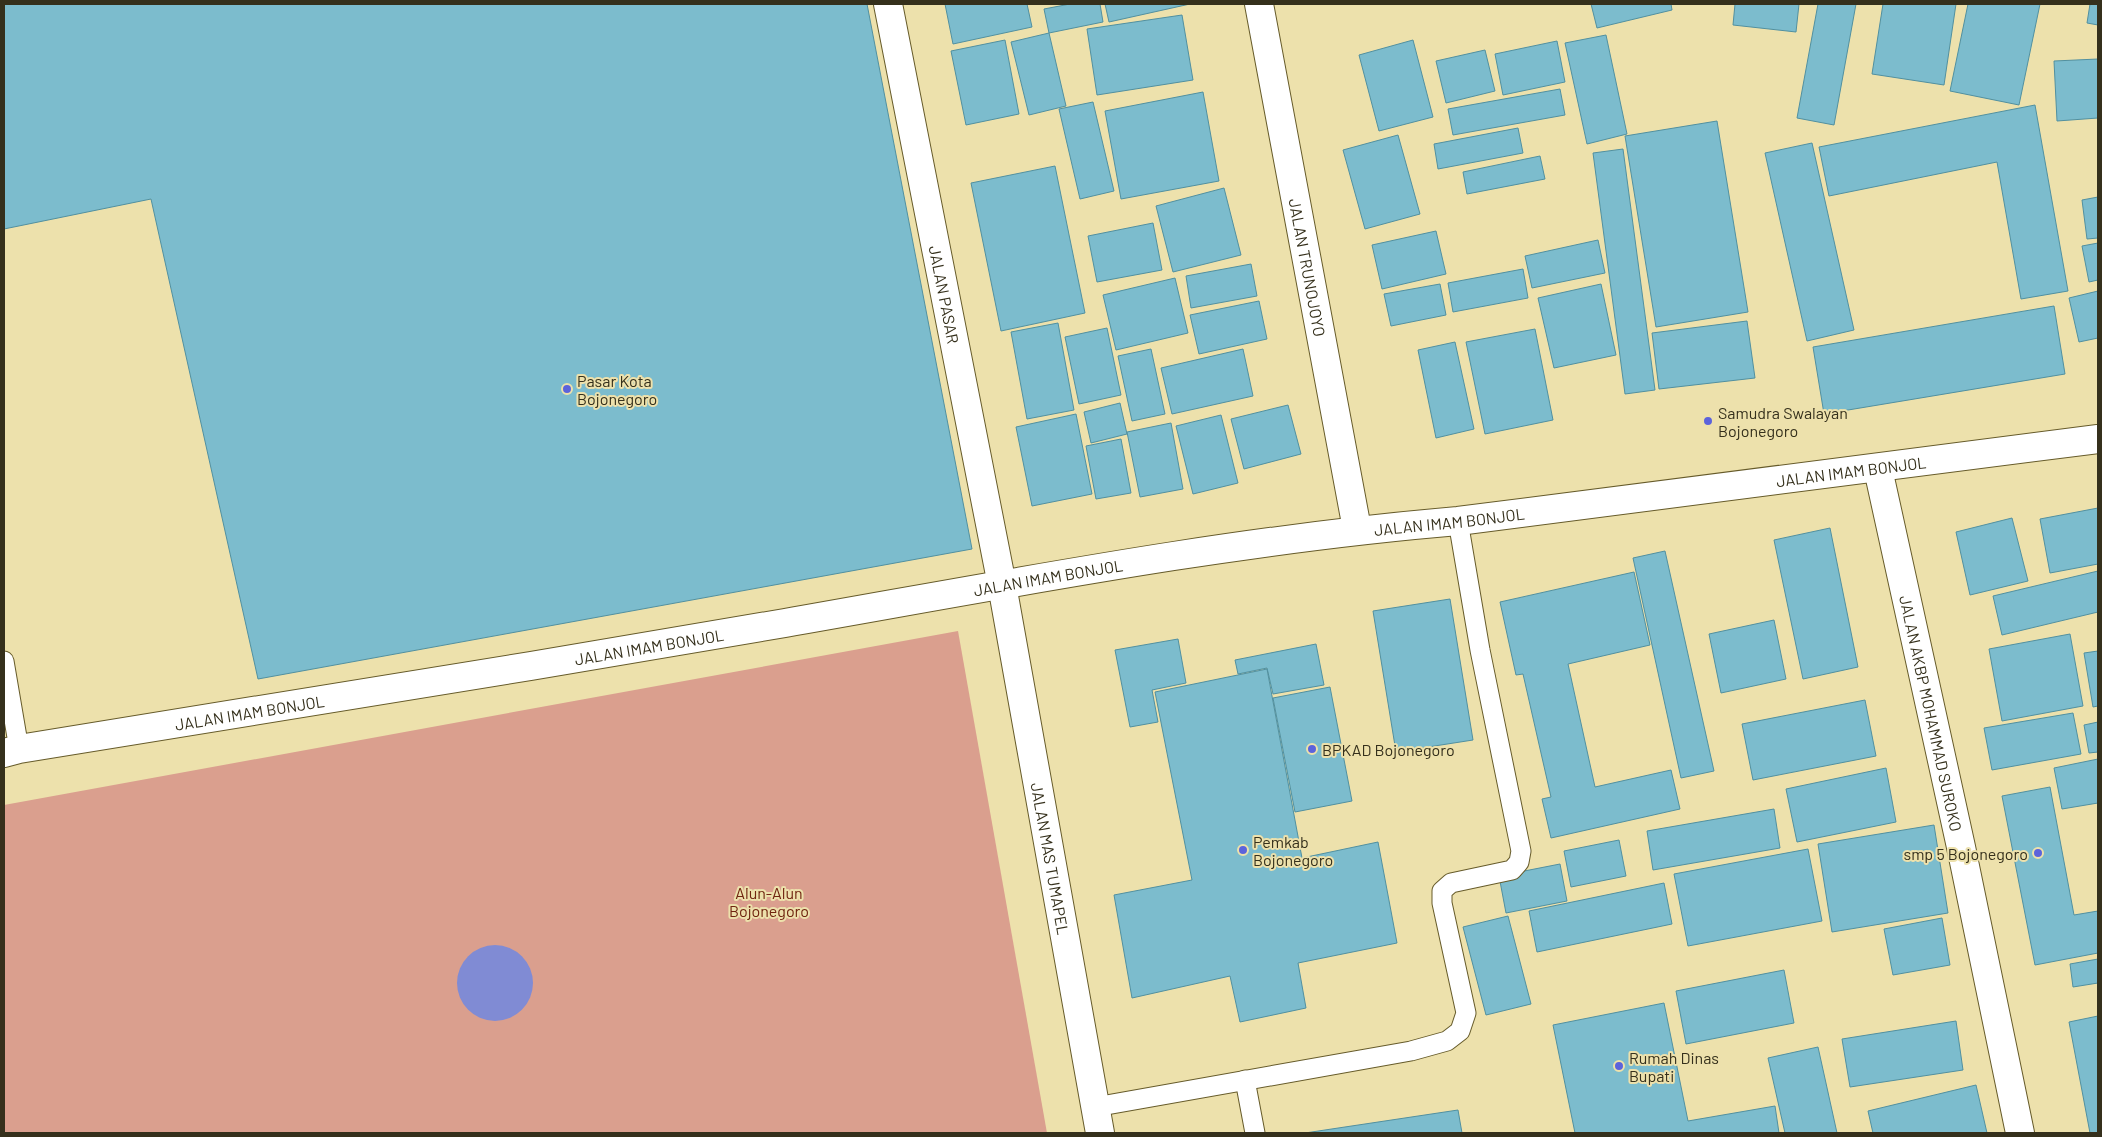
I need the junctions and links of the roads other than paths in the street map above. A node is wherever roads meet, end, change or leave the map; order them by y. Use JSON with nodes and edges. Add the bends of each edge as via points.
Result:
{"nodes":[{"id":1,"x":888,"y":4,"type":"edge"},
{"id":2,"x":1259,"y":4,"type":"edge"},
{"id":3,"x":2098,"y":440,"type":"edge"},
{"id":4,"x":1878,"y":469,"type":"junction"},
{"id":5,"x":1458,"y":521,"type":"junction"},
{"id":6,"x":1358,"y":530,"type":"junction"},
{"id":7,"x":1002,"y":585,"type":"junction"},
{"id":8,"x":4,"y":661,"type":"edge"},
{"id":9,"x":12,"y":751,"type":"edge"},
{"id":10,"x":1245,"y":1080,"type":"junction"},
{"id":11,"x":1095,"y":1107,"type":"junction"},
{"id":12,"x":1100,"y":1133,"type":"edge"},
{"id":13,"x":1255,"y":1133,"type":"edge"},
{"id":14,"x":2020,"y":1133,"type":"edge"}],
"edges":[{"from":1,"to":7,"type":"main road","name":"JALAN PASAR"},
{"from":2,"to":6,"type":"main road","name":"JALAN TRUNOJOYO"},
{"from":3,"to":4,"type":"main road","name":"JALAN IMAM BONJOL"},
{"from":4,"to":5,"type":"main road","name":"JALAN IMAM BONJOL"},
{"from":4,"to":14,"type":"main road","name":"JALAN AKBP MOHAMMAD SUROKO"},
{"from":5,"to":6,"type":"main road","name":"JALAN IMAM BONJOL"},
{"from":5,"to":10,"type":"lane","via":[[1480,650],[1521,851],[1520,862],[1512,870],[1451,884],[1442,891],[1442,904],[1466,1013],[1460,1031],[1447,1041],[1411,1051]]},
{"from":6,"to":7,"type":"main road","name":"JALAN IMAM BONJOL"},
{"from":7,"to":9,"type":"main road","name":"JALAN IMAM BONJOL","via":[[506,671]]},
{"from":7,"to":11,"type":"main road","name":"JALAN MAS TUMAPEL"},
{"from":8,"to":9,"type":"lane"},
{"from":10,"to":11,"type":"lane"},
{"from":10,"to":13,"type":"lane"},
{"from":11,"to":12,"type":"main road","name":"JALAN MAS TUMAPEL"}]}
